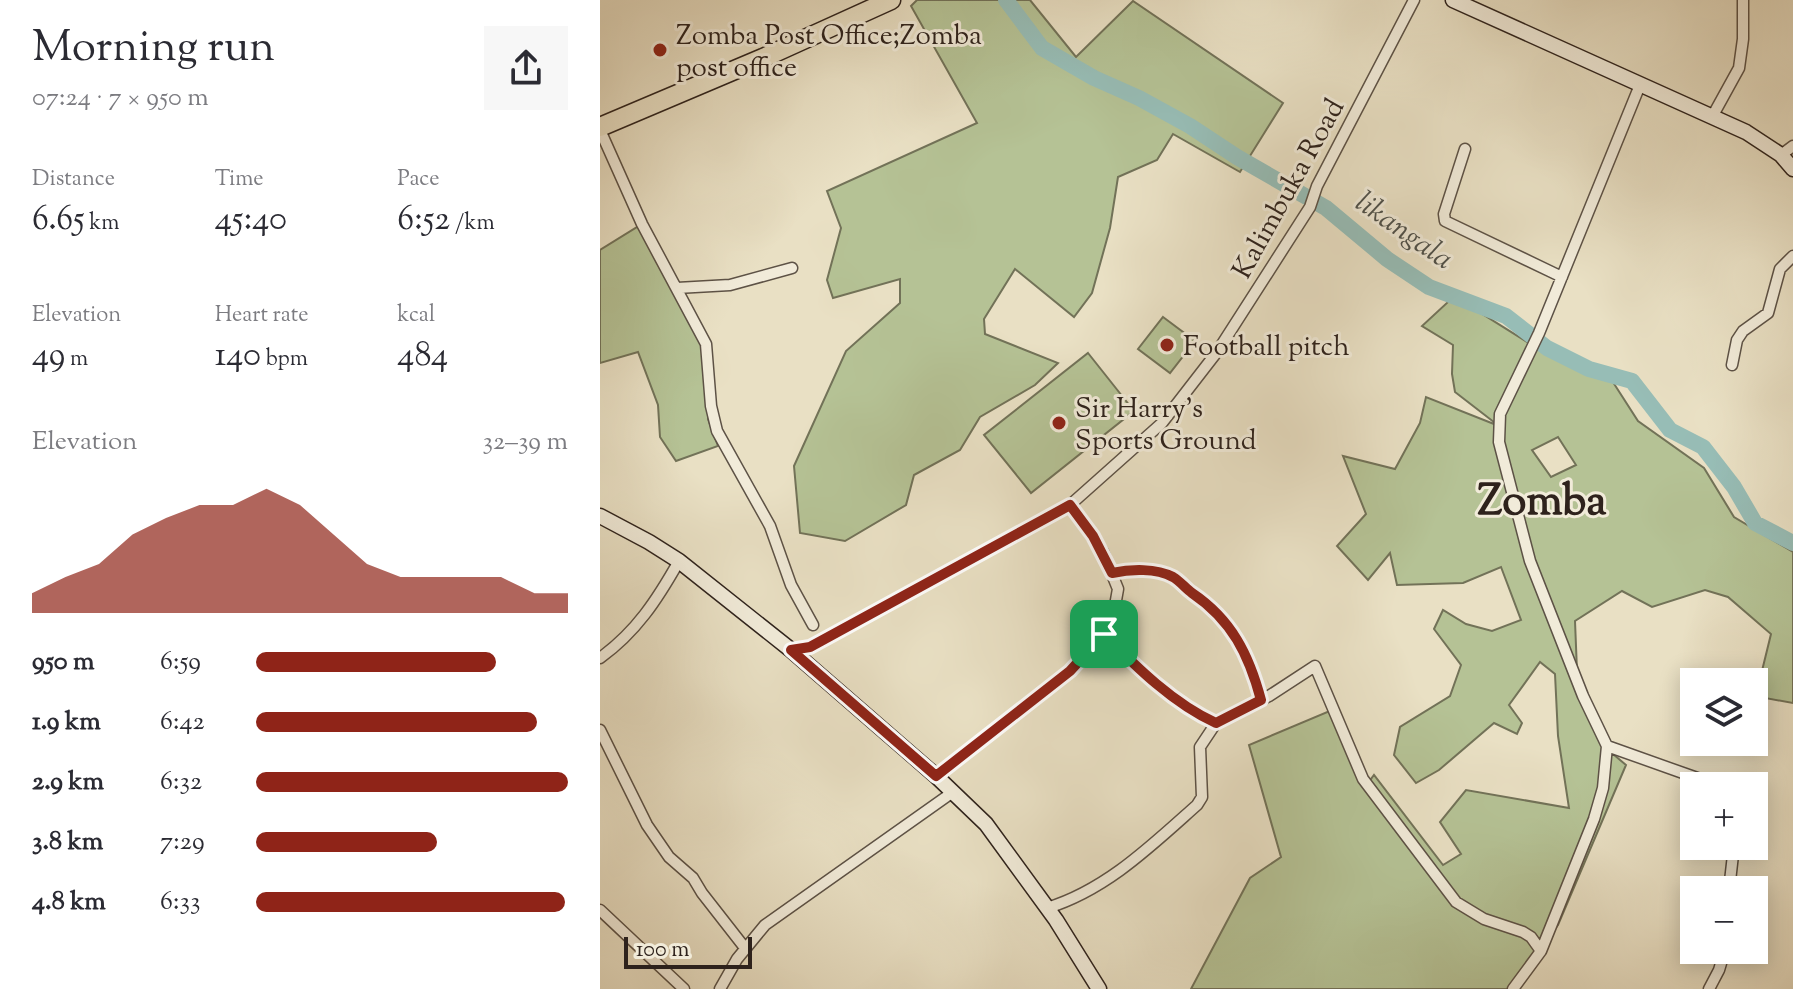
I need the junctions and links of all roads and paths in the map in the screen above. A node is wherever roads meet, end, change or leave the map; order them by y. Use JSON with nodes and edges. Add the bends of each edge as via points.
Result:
{"nodes":[{"id":1,"x":891,"y":0,"type":"edge"},
{"id":2,"x":1414,"y":0,"type":"edge"},
{"id":3,"x":1453,"y":0,"type":"edge"},
{"id":4,"x":1743,"y":0,"type":"edge"},
{"id":5,"x":1640,"y":85,"type":"junction"},
{"id":6,"x":1712,"y":117,"type":"junction"},
{"id":7,"x":600,"y":128,"type":"edge"},
{"id":8,"x":1793,"y":146,"type":"edge"},
{"id":9,"x":1465,"y":149,"type":"dead end"},
{"id":10,"x":1781,"y":155,"type":"junction"},
{"id":11,"x":1793,"y":169,"type":"edge"},
{"id":12,"x":1793,"y":256,"type":"edge"},
{"id":13,"x":792,"y":268,"type":"dead end"},
{"id":14,"x":1562,"y":277,"type":"junction"},
{"id":15,"x":677,"y":288,"type":"junction"},
{"id":16,"x":1732,"y":365,"type":"dead end"},
{"id":17,"x":1070,"y":505,"type":"junction"},
{"id":18,"x":600,"y":516,"type":"edge"},
{"id":19,"x":679,"y":561,"type":"junction"},
{"id":20,"x":1112,"y":573,"type":"junction"},
{"id":21,"x":813,"y":625,"type":"dead end"},
{"id":22,"x":1104,"y":634,"type":"junction"},
{"id":23,"x":791,"y":650,"type":"junction"},
{"id":24,"x":600,"y":658,"type":"edge"},
{"id":25,"x":1261,"y":700,"type":"junction"},
{"id":26,"x":1216,"y":723,"type":"junction"},
{"id":27,"x":600,"y":730,"type":"edge"},
{"id":28,"x":1607,"y":746,"type":"junction"},
{"id":29,"x":1680,"y":772,"type":"edge"},
{"id":30,"x":936,"y":776,"type":"junction"},
{"id":31,"x":953,"y":792,"type":"junction"},
{"id":32,"x":1047,"y":908,"type":"junction"},
{"id":33,"x":600,"y":910,"type":"edge"},
{"id":34,"x":745,"y":948,"type":"junction"},
{"id":35,"x":1541,"y":951,"type":"junction"},
{"id":36,"x":1721,"y":964,"type":"edge"},
{"id":37,"x":684,"y":989,"type":"edge"},
{"id":38,"x":720,"y":989,"type":"edge"},
{"id":39,"x":1099,"y":989,"type":"edge"},
{"id":40,"x":1513,"y":989,"type":"edge"},
{"id":41,"x":1709,"y":989,"type":"edge"}],
"edges":[{"from":1,"to":7,"type":"highway"},
{"from":2,"to":17,"type":"street","name":"Kalimbuka Road","via":[[1310,207],[1225,341],[1162,423]]},
{"from":3,"to":5,"type":"street"},
{"from":4,"to":6,"type":"street","via":[[1739,68]]},
{"from":5,"to":6,"type":"street"},
{"from":5,"to":14,"type":"street"},
{"from":6,"to":10,"type":"street"},
{"from":7,"to":15,"type":"street"},
{"from":8,"to":10,"type":"street"},
{"from":9,"to":14,"type":"street","via":[[1445,221]]},
{"from":10,"to":11,"type":"street"},
{"from":12,"to":16,"type":"street","via":[[1780,269],[1768,313],[1737,340]]},
{"from":13,"to":15,"type":"street","via":[[730,285]]},
{"from":14,"to":28,"type":"street","via":[[1504,402],[1499,442],[1531,567]]},
{"from":15,"to":21,"type":"street","via":[[706,344],[717,431],[770,526],[791,585]]},
{"from":17,"to":20,"type":"street"},
{"from":17,"to":23,"type":"street","name":"Kalimbuka Road","via":[[810,647]]},
{"from":18,"to":19,"type":"street"},
{"from":19,"to":23,"type":"street"},
{"from":19,"to":24,"type":"street","via":[[645,617]]},
{"from":20,"to":22,"type":"street","via":[[1117,595]]},
{"from":20,"to":25,"type":"street","via":[[1156,571],[1206,602],[1223,617],[1242,648]]},
{"from":22,"to":26,"type":"street","via":[[1154,681]]},
{"from":22,"to":30,"type":"street","via":[[1070,671]]},
{"from":23,"to":30,"type":"street"},
{"from":25,"to":26,"type":"street"},
{"from":25,"to":35,"type":"street","via":[[1315,666],[1363,779],[1456,902],[1484,919],[1523,932]]},
{"from":26,"to":32,"type":"street","via":[[1200,747],[1202,797],[1197,805],[1102,885]]},
{"from":27,"to":34,"type":"street","via":[[647,825]]},
{"from":28,"to":29,"type":"street"},
{"from":28,"to":35,"type":"street","via":[[1594,819]]},
{"from":30,"to":31,"type":"street"},
{"from":31,"to":32,"type":"street","via":[[986,824]]},
{"from":31,"to":34,"type":"street","via":[[775,917]]},
{"from":32,"to":39,"type":"street"},
{"from":33,"to":37,"type":"street"},
{"from":34,"to":38,"type":"street"},
{"from":35,"to":40,"type":"street"},
{"from":36,"to":41,"type":"street"}]}
